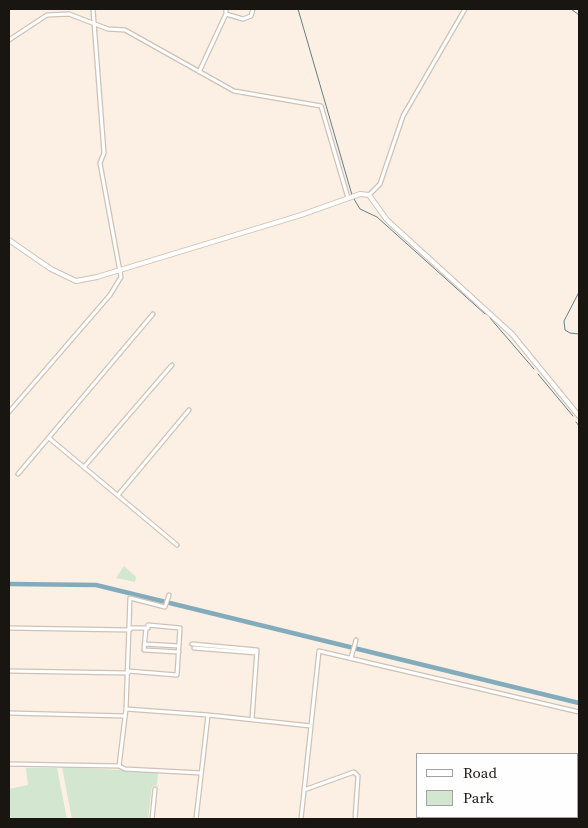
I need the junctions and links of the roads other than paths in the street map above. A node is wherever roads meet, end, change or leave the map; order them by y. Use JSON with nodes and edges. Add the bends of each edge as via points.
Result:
{"nodes":[{"id":1,"x":46,"y":9,"type":"edge"},
{"id":2,"x":93,"y":9,"type":"edge"},
{"id":3,"x":226,"y":9,"type":"edge"},
{"id":4,"x":253,"y":9,"type":"edge"},
{"id":5,"x":465,"y":9,"type":"edge"},
{"id":6,"x":226,"y":14,"type":"junction"},
{"id":7,"x":47,"y":15,"type":"junction"},
{"id":8,"x":92,"y":21,"type":"junction"},
{"id":9,"x":9,"y":40,"type":"edge"},
{"id":10,"x":199,"y":72,"type":"junction"},
{"id":11,"x":369,"y":195,"type":"junction"},
{"id":12,"x":351,"y":197,"type":"junction"},
{"id":13,"x":9,"y":240,"type":"edge"},
{"id":14,"x":120,"y":269,"type":"junction"},
{"id":15,"x":153,"y":314,"type":"dead end"},
{"id":16,"x":172,"y":365,"type":"dead end"},
{"id":17,"x":188,"y":410,"type":"dead end"},
{"id":18,"x":9,"y":412,"type":"edge"},
{"id":19,"x":579,"y":416,"type":"edge"},
{"id":20,"x":49,"y":438,"type":"junction"},
{"id":21,"x":84,"y":467,"type":"junction"},
{"id":22,"x":18,"y":474,"type":"dead end"},
{"id":23,"x":118,"y":495,"type":"junction"},
{"id":24,"x":177,"y":545,"type":"dead end"},
{"id":25,"x":169,"y":595,"type":"dead end"},
{"id":26,"x":9,"y":628,"type":"edge"},
{"id":27,"x":146,"y":628,"type":"junction"},
{"id":28,"x":130,"y":629,"type":"junction"},
{"id":29,"x":356,"y":640,"type":"dead end"},
{"id":30,"x":144,"y":644,"type":"junction"},
{"id":31,"x":179,"y":646,"type":"junction"},
{"id":32,"x":193,"y":646,"type":"dead end"},
{"id":33,"x":179,"y":652,"type":"junction"},
{"id":34,"x":351,"y":658,"type":"junction"},
{"id":35,"x":9,"y":671,"type":"edge"},
{"id":36,"x":128,"y":672,"type":"junction"},
{"id":37,"x":126,"y":709,"type":"junction"},
{"id":38,"x":579,"y":712,"type":"edge"},
{"id":39,"x":9,"y":713,"type":"edge"},
{"id":40,"x":208,"y":714,"type":"junction"},
{"id":41,"x":125,"y":716,"type":"junction"},
{"id":42,"x":252,"y":719,"type":"junction"},
{"id":43,"x":311,"y":726,"type":"junction"},
{"id":44,"x":9,"y":764,"type":"edge"},
{"id":45,"x":119,"y":766,"type":"junction"},
{"id":46,"x":201,"y":773,"type":"junction"},
{"id":47,"x":155,"y":789,"type":"dead end"},
{"id":48,"x":304,"y":790,"type":"junction"},
{"id":49,"x":152,"y":819,"type":"edge"},
{"id":50,"x":196,"y":819,"type":"edge"},
{"id":51,"x":301,"y":819,"type":"edge"},
{"id":52,"x":355,"y":819,"type":"edge"}],
"edges":[{"from":1,"to":7,"type":"street"},
{"from":2,"to":8,"type":"street"},
{"from":3,"to":6,"type":"street"},
{"from":4,"to":6,"type":"street","via":[[251,16],[243,19]]},
{"from":5,"to":11,"type":"street","via":[[403,116],[380,184]]},
{"from":6,"to":10,"type":"street"},
{"from":7,"to":8,"type":"street","via":[[69,14]]},
{"from":7,"to":9,"type":"street"},
{"from":8,"to":10,"type":"street","via":[[108,29],[125,30]]},
{"from":8,"to":14,"type":"street","via":[[104,153],[100,163]]},
{"from":10,"to":12,"type":"street","via":[[234,91],[321,106]]},
{"from":11,"to":12,"type":"street"},
{"from":11,"to":19,"type":"street","via":[[388,220],[512,334]]},
{"from":12,"to":14,"type":"street"},
{"from":13,"to":14,"type":"street","via":[[51,269],[76,281]]},
{"from":14,"to":18,"type":"street","via":[[121,277],[110,296]]},
{"from":15,"to":20,"type":"street"},
{"from":16,"to":21,"type":"street"},
{"from":17,"to":23,"type":"street"},
{"from":20,"to":21,"type":"street"},
{"from":20,"to":22,"type":"street"},
{"from":21,"to":23,"type":"street"},
{"from":23,"to":24,"type":"street"},
{"from":25,"to":28,"type":"street","via":[[165,607],[130,598]]},
{"from":26,"to":28,"type":"street"},
{"from":27,"to":28,"type":"street"},
{"from":27,"to":30,"type":"street"},
{"from":27,"to":31,"type":"street","via":[[148,625],[180,628]]},
{"from":28,"to":36,"type":"street"},
{"from":29,"to":34,"type":"street"},
{"from":30,"to":31,"type":"street"},
{"from":30,"to":33,"type":"street","via":[[144,650]]},
{"from":31,"to":33,"type":"street"},
{"from":32,"to":42,"type":"street","via":[[258,650]]},
{"from":33,"to":36,"type":"street","via":[[177,675]]},
{"from":34,"to":38,"type":"street"},
{"from":34,"to":43,"type":"street","via":[[319,651]]},
{"from":35,"to":36,"type":"street"},
{"from":36,"to":37,"type":"street"},
{"from":37,"to":40,"type":"street"},
{"from":37,"to":41,"type":"street"},
{"from":39,"to":41,"type":"street"},
{"from":40,"to":42,"type":"street"},
{"from":40,"to":46,"type":"street"},
{"from":41,"to":45,"type":"street"},
{"from":42,"to":43,"type":"street"},
{"from":43,"to":48,"type":"street"},
{"from":44,"to":45,"type":"street"},
{"from":45,"to":46,"type":"street"},
{"from":46,"to":50,"type":"street"},
{"from":47,"to":49,"type":"street"},
{"from":48,"to":51,"type":"street"},
{"from":48,"to":52,"type":"street","via":[[354,772],[358,776]]}]}
